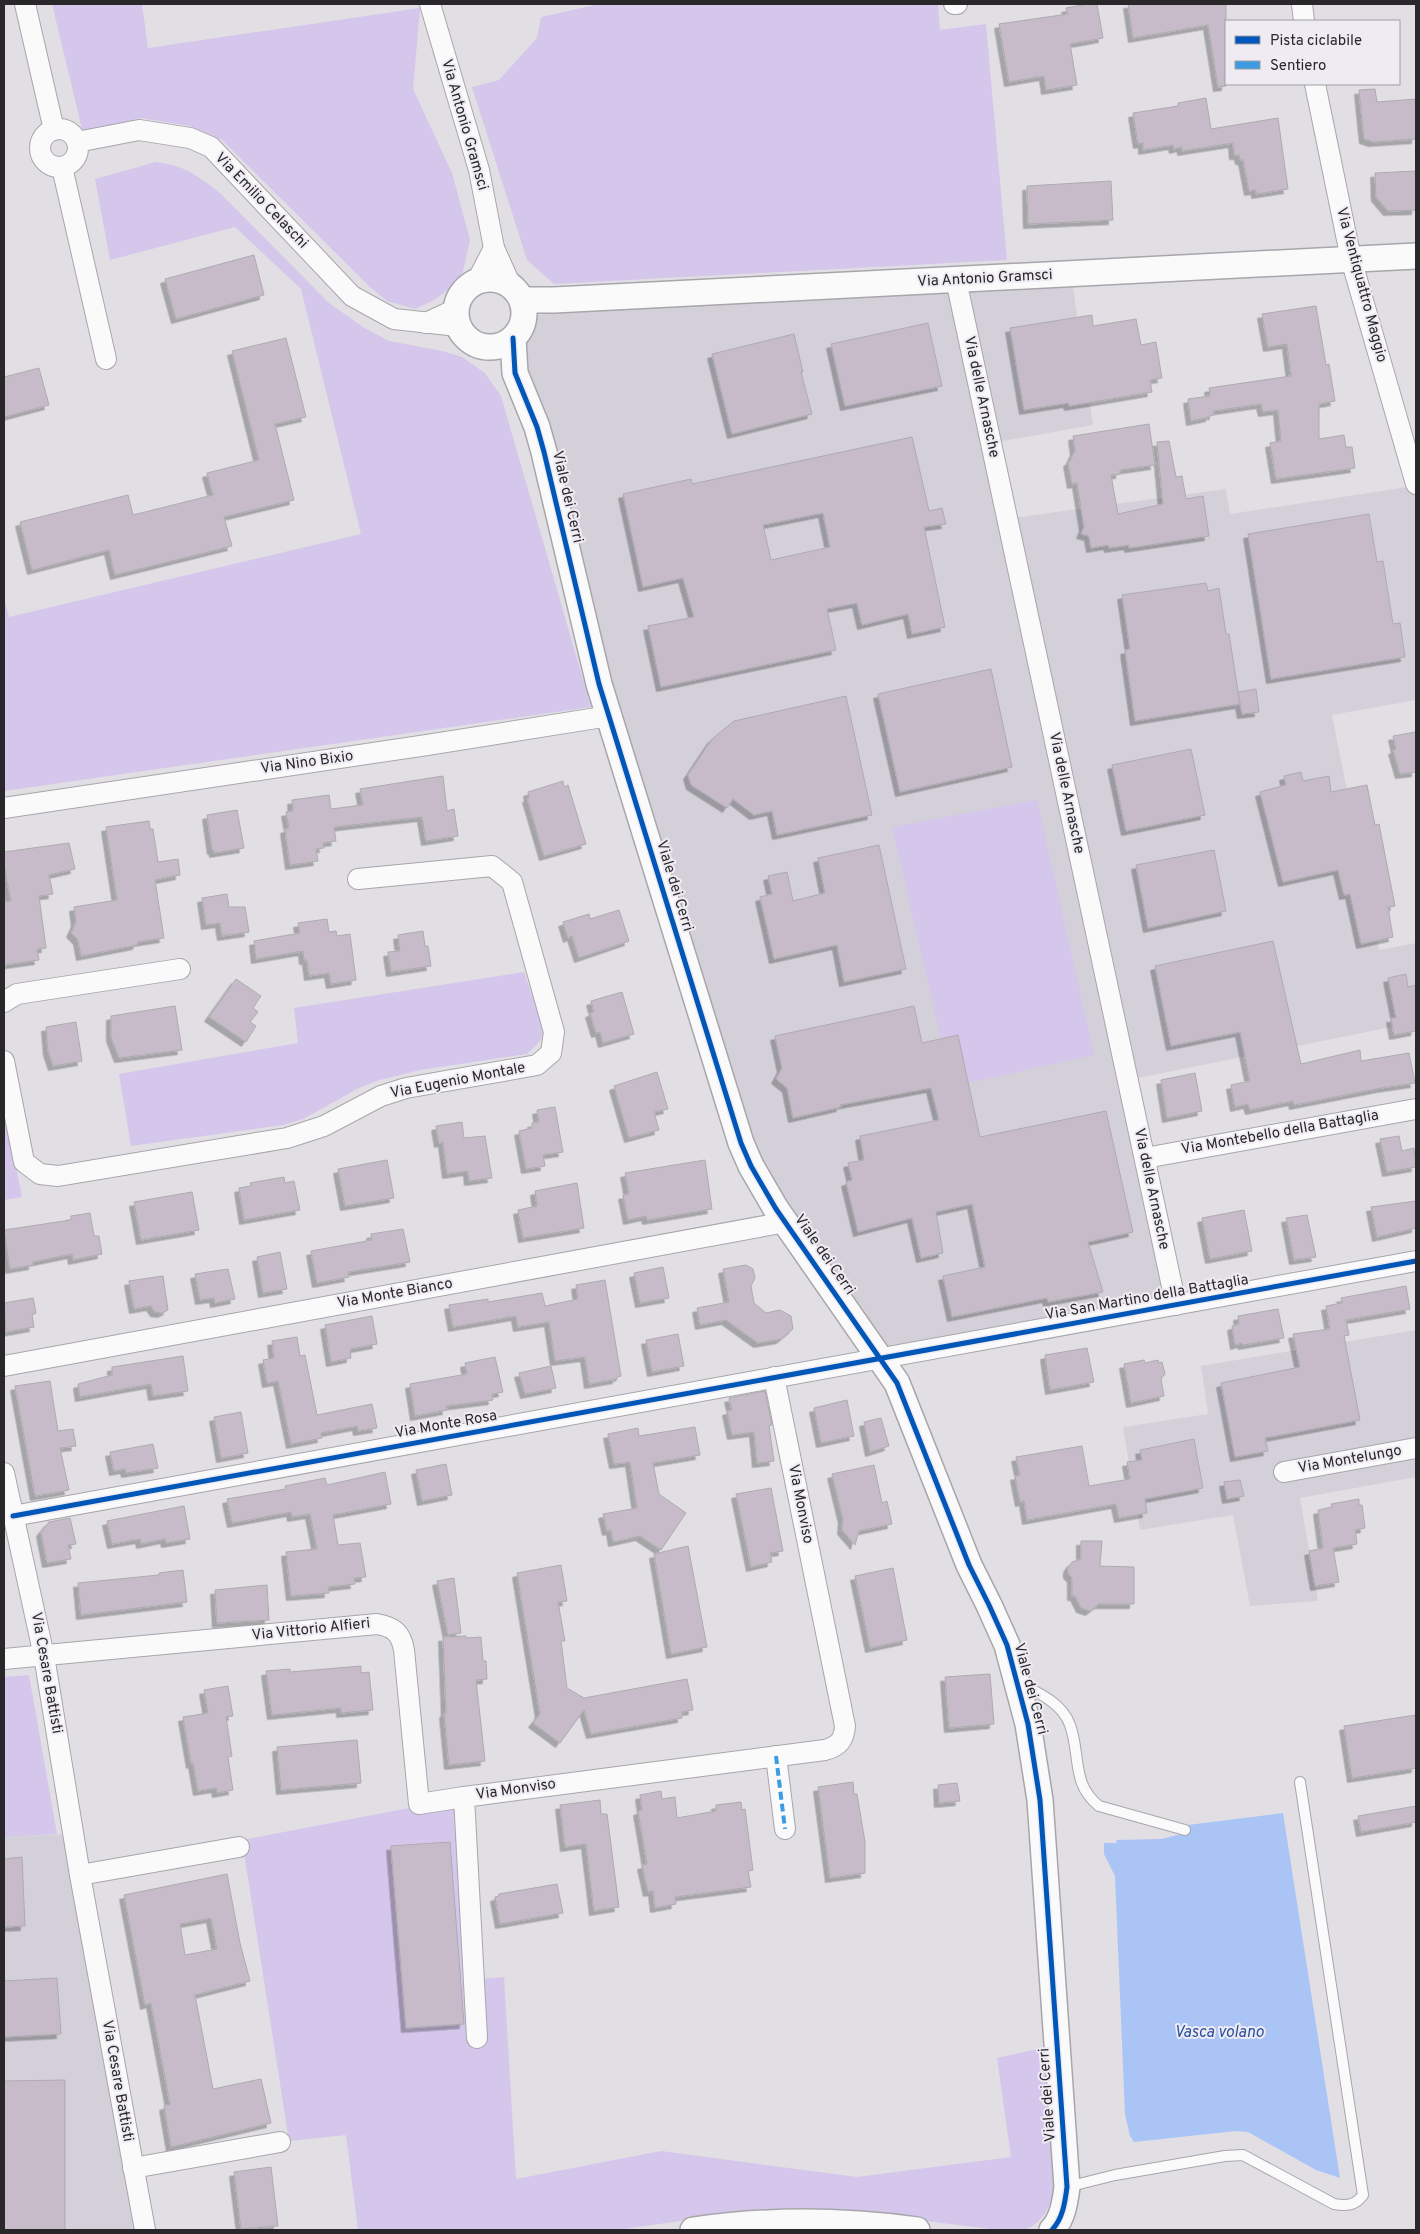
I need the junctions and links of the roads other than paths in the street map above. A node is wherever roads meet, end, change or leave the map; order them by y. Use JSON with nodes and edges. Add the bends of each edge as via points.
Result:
{"nodes":[{"id":1,"x":24,"y":4,"type":"edge"},
{"id":2,"x":430,"y":4,"type":"edge"},
{"id":3,"x":1302,"y":4,"type":"edge"},
{"id":4,"x":1304,"y":20,"type":"edge"},
{"id":5,"x":1315,"y":85,"type":"edge"},
{"id":6,"x":54,"y":130,"type":"junction"},
{"id":7,"x":77,"y":142,"type":"junction"},
{"id":8,"x":62,"y":168,"type":"junction"},
{"id":9,"x":494,"y":248,"type":"junction"},
{"id":10,"x":1416,"y":256,"type":"edge"},
{"id":11,"x":1351,"y":259,"type":"junction"},
{"id":12,"x":956,"y":280,"type":"junction"},
{"id":13,"x":477,"y":281,"type":"junction"},
{"id":14,"x":518,"y":310,"type":"junction"},
{"id":15,"x":457,"y":317,"type":"junction"},
{"id":16,"x":486,"y":348,"type":"junction"},
{"id":17,"x":106,"y":359,"type":"dead end"},
{"id":18,"x":515,"y":373,"type":"junction"},
{"id":19,"x":1416,"y":484,"type":"edge"},
{"id":20,"x":609,"y":716,"type":"junction"},
{"id":21,"x":4,"y":808,"type":"edge"},
{"id":22,"x":358,"y":879,"type":"dead end"},
{"id":23,"x":180,"y":969,"type":"dead end"},
{"id":24,"x":4,"y":1002,"type":"edge"},
{"id":25,"x":4,"y":1061,"type":"edge"},
{"id":26,"x":1416,"y":1108,"type":"edge"},
{"id":27,"x":1145,"y":1158,"type":"junction"},
{"id":28,"x":786,"y":1222,"type":"junction"},
{"id":29,"x":1416,"y":1261,"type":"edge"},
{"id":30,"x":1176,"y":1305,"type":"junction"},
{"id":31,"x":883,"y":1360,"type":"junction"},
{"id":32,"x":4,"y":1366,"type":"edge"},
{"id":33,"x":774,"y":1377,"type":"junction"},
{"id":34,"x":1416,"y":1448,"type":"edge"},
{"id":35,"x":1284,"y":1472,"type":"dead end"},
{"id":36,"x":4,"y":1473,"type":"edge"},
{"id":37,"x":13,"y":1516,"type":"junction"},
{"id":38,"x":44,"y":1656,"type":"junction"},
{"id":39,"x":4,"y":1659,"type":"edge"},
{"id":40,"x":1018,"y":1683,"type":"junction"},
{"id":41,"x":776,"y":1756,"type":"junction"},
{"id":42,"x":1300,"y":1782,"type":"dead end"},
{"id":43,"x":464,"y":1797,"type":"junction"},
{"id":44,"x":785,"y":1829,"type":"dead end"},
{"id":45,"x":1185,"y":1830,"type":"dead end"},
{"id":46,"x":238,"y":1847,"type":"dead end"},
{"id":47,"x":80,"y":1875,"type":"junction"},
{"id":48,"x":478,"y":2038,"type":"dead end"},
{"id":49,"x":280,"y":2142,"type":"dead end"},
{"id":50,"x":133,"y":2168,"type":"junction"},
{"id":51,"x":1067,"y":2187,"type":"junction"},
{"id":52,"x":1057,"y":2229,"type":"edge"},
{"id":53,"x":144,"y":2230,"type":"edge"},
{"id":54,"x":693,"y":2230,"type":"edge"},
{"id":55,"x":918,"y":2230,"type":"edge"}],
"edges":[{"from":1,"to":6,"type":"street"},
{"from":2,"to":9,"type":"street","name":"Via Antonio Gramsci","via":[[479,170]]},
{"from":3,"to":4,"type":"street"},
{"from":5,"to":11,"type":"street","name":"Via Ventiquattro Maggio"},
{"from":6,"to":7,"type":"street","via":[[68,132]]},
{"from":6,"to":8,"type":"street","via":[[42,139],[40,151],[50,166]]},
{"from":7,"to":8,"type":"street","via":[[73,161]]},
{"from":7,"to":15,"type":"street","name":"Via Emilio Celaschi","via":[[139,130],[190,138],[211,147],[352,296],[394,319],[426,323]]},
{"from":8,"to":17,"type":"street"},
{"from":9,"to":13,"type":"street"},
{"from":9,"to":14,"type":"street","name":"Via Antonio Gramsci"},
{"from":10,"to":11,"type":"street","name":"Via Antonio Gramsci"},
{"from":11,"to":12,"type":"street","name":"Via Antonio Gramsci"},
{"from":11,"to":19,"type":"street","name":"Via Ventiquattro Maggio"},
{"from":12,"to":14,"type":"street","name":"Via Antonio Gramsci","via":[[554,300]]},
{"from":12,"to":27,"type":"street","name":"Via delle Arnasche"},
{"from":13,"to":14,"type":"street","via":[[495,279]]},
{"from":13,"to":15,"type":"street","via":[[462,292]]},
{"from":14,"to":16,"type":"street","name":"Via Antonio Gramsci","via":[[504,346]]},
{"from":14,"to":18,"type":"street","name":"Viale dei Cerri"},
{"from":15,"to":16,"type":"street","via":[[469,341]]},
{"from":16,"to":18,"type":"street"},
{"from":18,"to":20,"type":"street","name":"Viale dei Cerri","via":[[544,452]]},
{"from":20,"to":21,"type":"street","name":"Via Nino Bixio"},
{"from":20,"to":28,"type":"street","name":"Viale dei Cerri","via":[[732,1120],[751,1166]]},
{"from":22,"to":25,"type":"street","name":"Via Eugenio Montale","via":[[492,866],[512,882],[554,1032],[550,1052],[537,1065],[406,1088],[381,1096],[324,1126],[287,1138],[58,1176],[40,1174],[24,1162]]},
{"from":23,"to":24,"type":"street","via":[[17,994]]},
{"from":26,"to":27,"type":"street","name":"Via Montebello della Battaglia"},
{"from":27,"to":30,"type":"street","name":"Via delle Arnasche"},
{"from":28,"to":31,"type":"street","name":"Viale dei Cerri"},
{"from":28,"to":32,"type":"street","name":"Via Monte Bianco"},
{"from":29,"to":30,"type":"street","name":"Via San Martino della Battaglia"},
{"from":30,"to":31,"type":"street","name":"Via San Martino della Battaglia"},
{"from":31,"to":33,"type":"street","name":"Via Monte Rosa"},
{"from":31,"to":40,"type":"street","name":"Viale dei Cerri","via":[[897,1382],[969,1565],[1006,1645]]},
{"from":33,"to":37,"type":"street","name":"Via Monte Rosa"},
{"from":33,"to":41,"type":"street","name":"Via Monviso","via":[[845,1726],[842,1740],[835,1747]]},
{"from":34,"to":35,"type":"street","name":"Via Montelungo"},
{"from":36,"to":37,"type":"street","name":"Via Cesare Battisti"},
{"from":37,"to":38,"type":"street","name":"Via Cesare Battisti"},
{"from":38,"to":39,"type":"street","name":"Via Vittorio Alfieri"},
{"from":38,"to":43,"type":"street","name":"Via Vittorio Alfieri","via":[[377,1624],[388,1626],[402,1638],[419,1804]]},
{"from":38,"to":47,"type":"street","name":"Via Cesare Battisti"},
{"from":40,"to":45,"type":"lane","via":[[1041,1694],[1060,1709],[1070,1724],[1080,1782],[1090,1799],[1099,1806]]},
{"from":40,"to":51,"type":"street","name":"Viale dei Cerri","via":[[1040,1800]]},
{"from":41,"to":43,"type":"street","name":"Via Monviso"},
{"from":41,"to":44,"type":"street"},
{"from":42,"to":51,"type":"lane","via":[[1363,2195],[1354,2204],[1334,2204],[1243,2155],[1115,2175]]},
{"from":43,"to":48,"type":"street","name":"Via Monviso"},
{"from":46,"to":47,"type":"street"},
{"from":47,"to":50,"type":"street","name":"Via Cesare Battisti"},
{"from":49,"to":50,"type":"street"},
{"from":50,"to":53,"type":"street","name":"Via Cesare Battisti"},
{"from":51,"to":52,"type":"street","name":"Viale dei Cerri"},
{"from":54,"to":55,"type":"street","via":[[798,2222],[852,2223]]}]}
